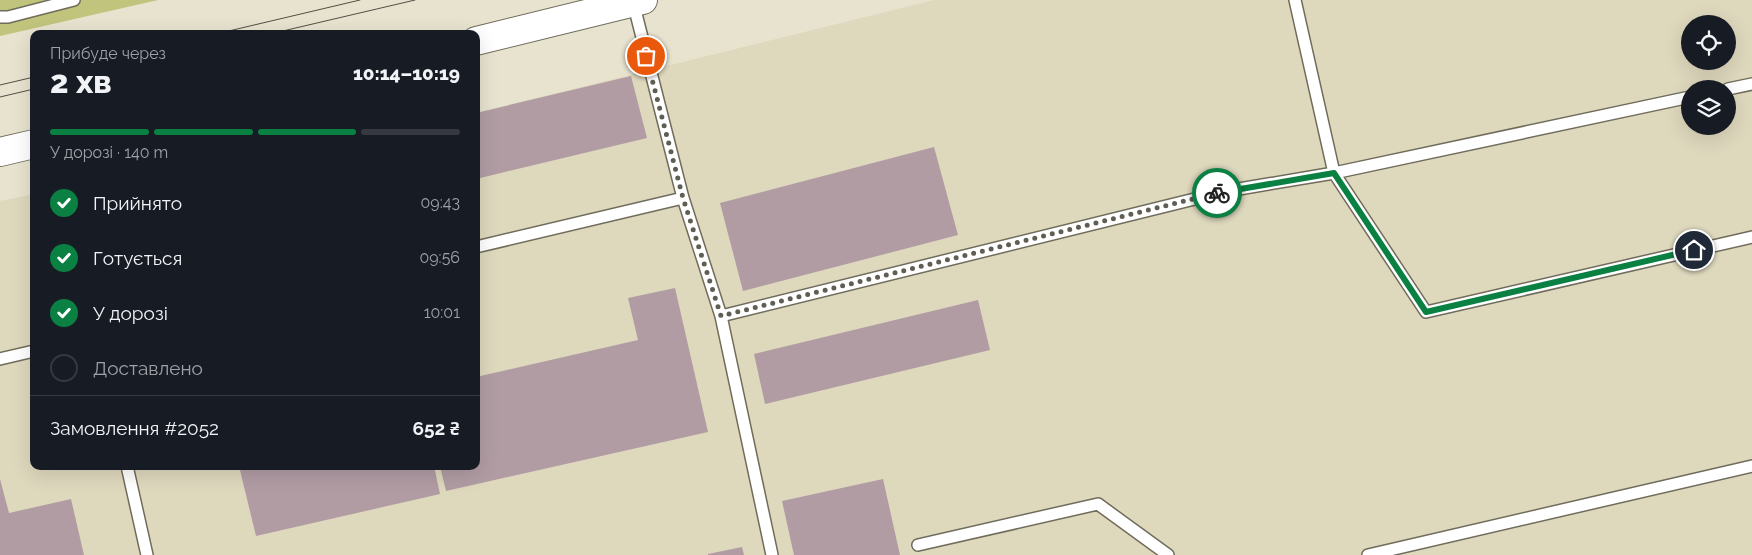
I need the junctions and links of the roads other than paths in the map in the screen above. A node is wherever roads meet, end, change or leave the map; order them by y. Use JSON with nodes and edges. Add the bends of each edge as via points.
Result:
{"nodes":[{"id":1,"x":74,"y":0,"type":"edge"},
{"id":2,"x":1295,"y":0,"type":"edge"},
{"id":3,"x":638,"y":1,"type":"edge"},
{"id":4,"x":0,"y":17,"type":"edge"},
{"id":5,"x":480,"y":40,"type":"edge"},
{"id":6,"x":1752,"y":84,"type":"edge"},
{"id":7,"x":1736,"y":87,"type":"edge"},
{"id":8,"x":1681,"y":99,"type":"edge"},
{"id":9,"x":30,"y":145,"type":"edge"},
{"id":10,"x":0,"y":152,"type":"edge"},
{"id":11,"x":1334,"y":173,"type":"junction"},
{"id":12,"x":683,"y":198,"type":"junction"},
{"id":13,"x":1752,"y":237,"type":"edge"},
{"id":14,"x":480,"y":247,"type":"edge"},
{"id":15,"x":721,"y":316,"type":"junction"},
{"id":16,"x":30,"y":352,"type":"edge"},
{"id":17,"x":0,"y":358,"type":"edge"},
{"id":18,"x":1752,"y":466,"type":"edge"},
{"id":19,"x":128,"y":470,"type":"edge"},
{"id":20,"x":918,"y":545,"type":"dead end"},
{"id":21,"x":147,"y":555,"type":"edge"},
{"id":22,"x":772,"y":555,"type":"edge"},
{"id":23,"x":1168,"y":555,"type":"edge"},
{"id":24,"x":1368,"y":555,"type":"edge"}],
"edges":[{"from":1,"to":4,"type":"lane"},
{"from":2,"to":11,"type":"lane"},
{"from":3,"to":5,"type":"main road"},
{"from":3,"to":12,"type":"lane"},
{"from":6,"to":7,"type":"lane"},
{"from":8,"to":11,"type":"lane"},
{"from":9,"to":10,"type":"main road"},
{"from":11,"to":13,"type":"lane","via":[[1426,312]]},
{"from":11,"to":15,"type":"lane","via":[[1227,191]]},
{"from":12,"to":14,"type":"lane"},
{"from":12,"to":15,"type":"lane"},
{"from":15,"to":22,"type":"lane"},
{"from":16,"to":17,"type":"lane"},
{"from":18,"to":24,"type":"lane"},
{"from":19,"to":21,"type":"lane"},
{"from":20,"to":23,"type":"lane","via":[[1098,504]]}]}
